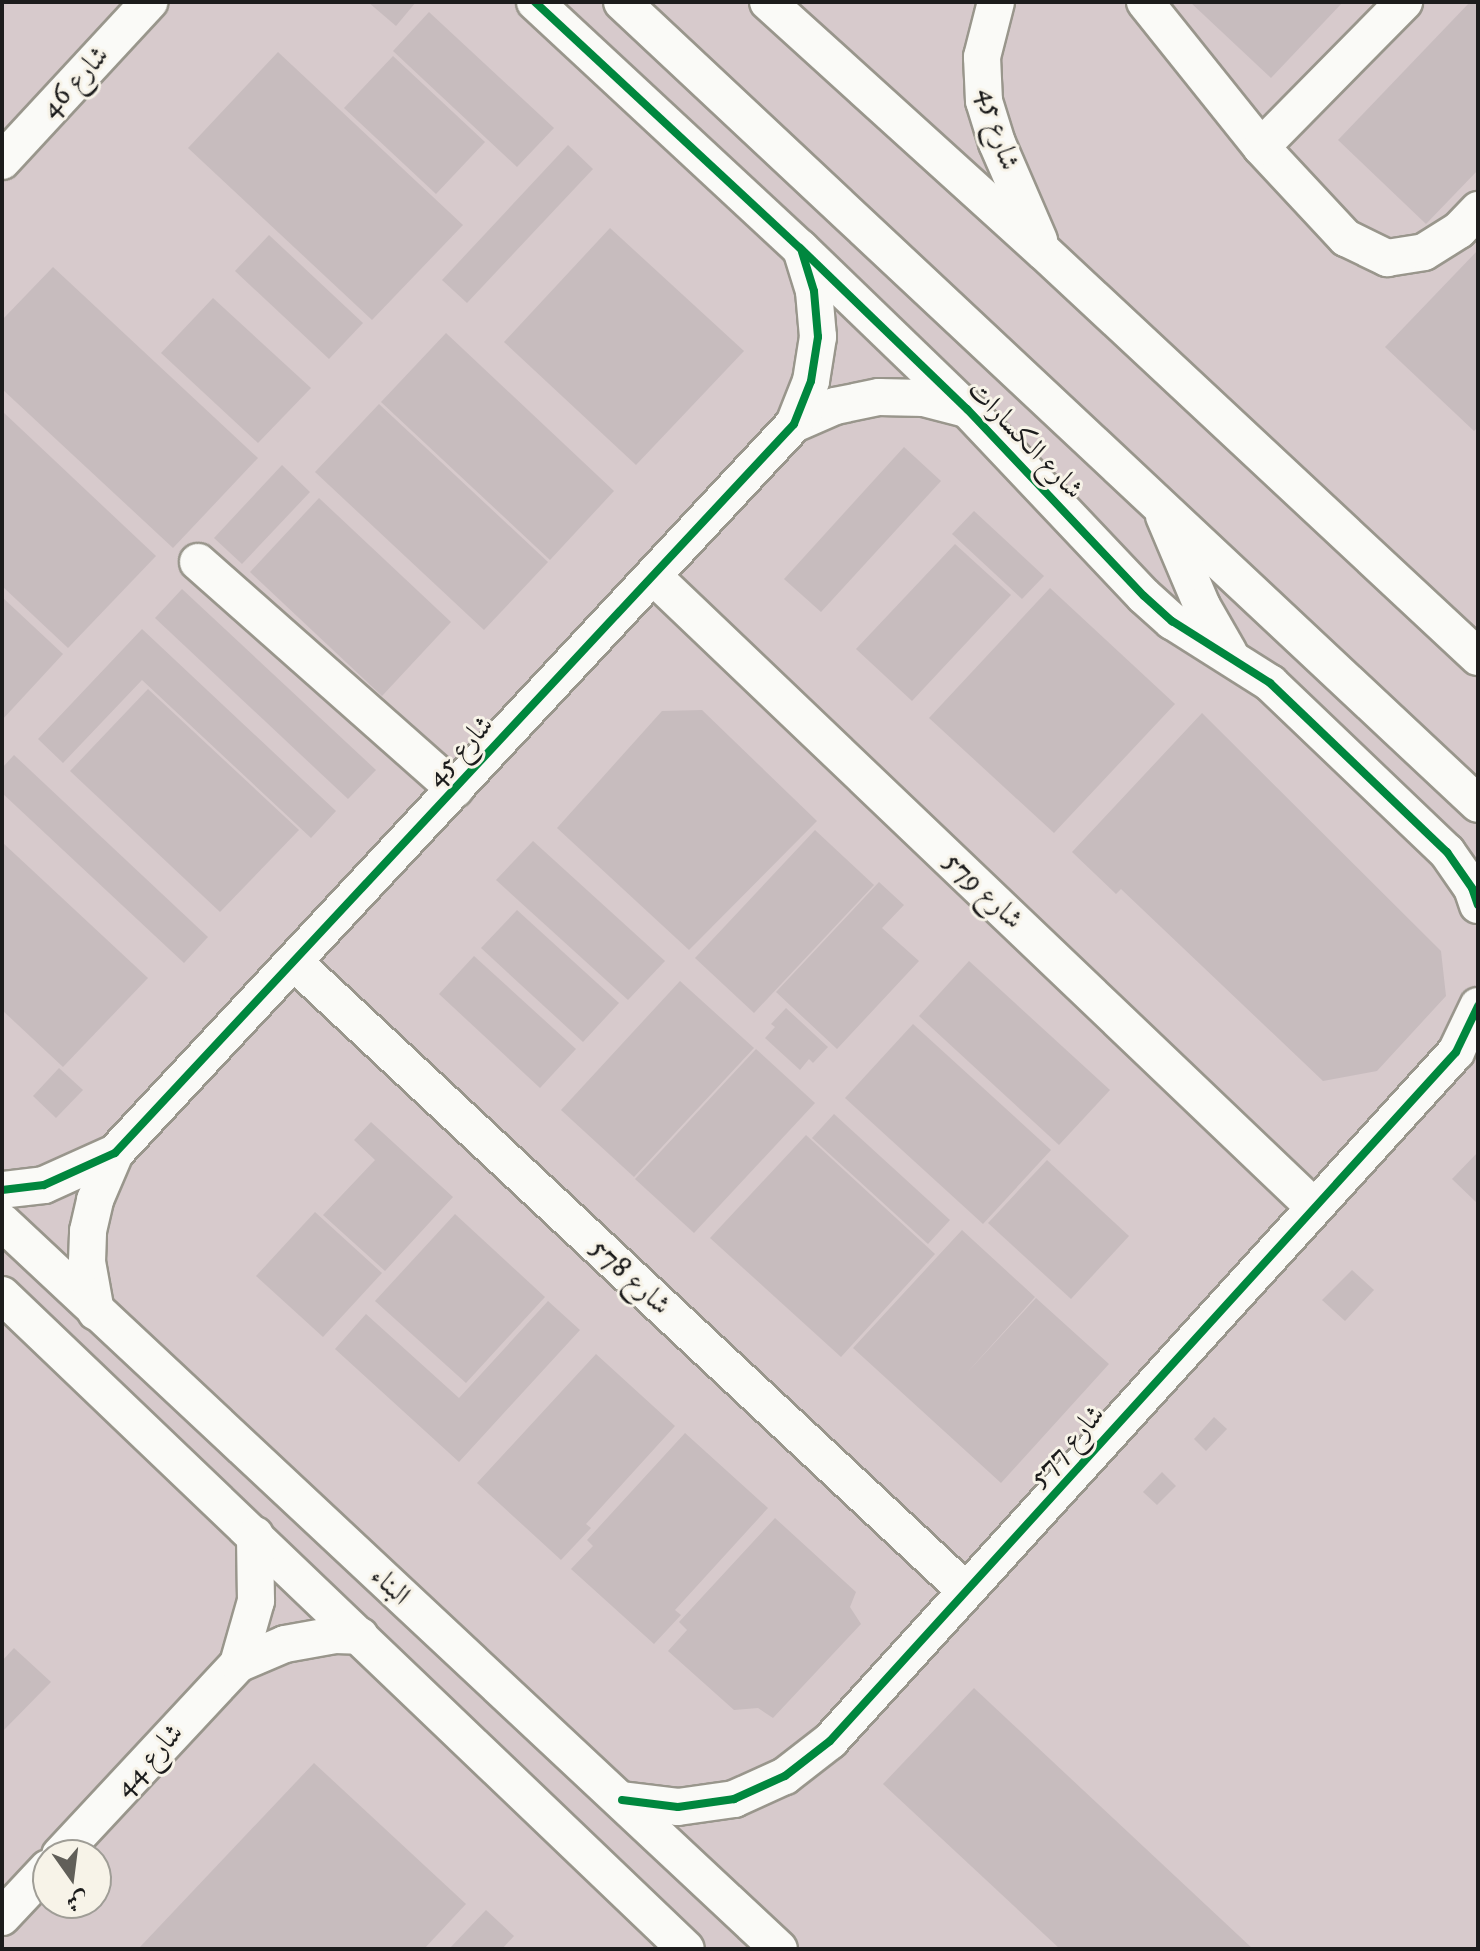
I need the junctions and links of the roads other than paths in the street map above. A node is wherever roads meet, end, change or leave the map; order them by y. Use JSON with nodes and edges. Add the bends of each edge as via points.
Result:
{"nodes":[{"id":1,"x":149,"y":2,"type":"edge"},
{"id":2,"x":535,"y":2,"type":"edge"},
{"id":3,"x":622,"y":2,"type":"edge"},
{"id":4,"x":768,"y":2,"type":"edge"},
{"id":5,"x":996,"y":2,"type":"edge"},
{"id":6,"x":1145,"y":2,"type":"edge"},
{"id":7,"x":1404,"y":2,"type":"edge"},
{"id":8,"x":1261,"y":147,"type":"junction"},
{"id":9,"x":2,"y":161,"type":"edge"},
{"id":10,"x":1478,"y":210,"type":"edge"},
{"id":11,"x":800,"y":248,"type":"junction"},
{"id":12,"x":1044,"y":252,"type":"junction"},
{"id":13,"x":967,"y":409,"type":"junction"},
{"id":14,"x":794,"y":424,"type":"junction"},
{"id":15,"x":1160,"y":507,"type":"junction"},
{"id":16,"x":198,"y":562,"type":"dead end"},
{"id":17,"x":653,"y":576,"type":"junction"},
{"id":18,"x":1229,"y":653,"type":"junction"},
{"id":19,"x":1478,"y":657,"type":"edge"},
{"id":20,"x":455,"y":789,"type":"junction"},
{"id":21,"x":1478,"y":804,"type":"edge"},
{"id":22,"x":1478,"y":905,"type":"edge"},
{"id":23,"x":294,"y":962,"type":"junction"},
{"id":24,"x":1478,"y":1006,"type":"edge"},
{"id":25,"x":115,"y":1153,"type":"junction"},
{"id":26,"x":2,"y":1190,"type":"edge"},
{"id":27,"x":1314,"y":1207,"type":"junction"},
{"id":28,"x":2,"y":1222,"type":"edge"},
{"id":29,"x":2,"y":1295,"type":"edge"},
{"id":30,"x":96,"y":1312,"type":"junction"},
{"id":31,"x":2,"y":1332,"type":"edge"},
{"id":32,"x":42,"y":1333,"type":"junction"},
{"id":33,"x":255,"y":1535,"type":"junction"},
{"id":34,"x":966,"y":1591,"type":"junction"},
{"id":35,"x":360,"y":1636,"type":"junction"},
{"id":36,"x":238,"y":1664,"type":"junction"},
{"id":37,"x":622,"y":1800,"type":"junction"},
{"id":38,"x":75,"y":1839,"type":"edge"},
{"id":39,"x":32,"y":1885,"type":"edge"},
{"id":40,"x":2,"y":1917,"type":"edge"},
{"id":41,"x":686,"y":1949,"type":"edge"},
{"id":42,"x":779,"y":1949,"type":"edge"}],
"edges":[{"from":1,"to":9,"type":"street","name":"شارع 46"},
{"from":2,"to":11,"type":"street","name":"شارع الكسارات"},
{"from":3,"to":15,"type":"street","name":"شارع الكسارات"},
{"from":4,"to":12,"type":"street"},
{"from":5,"to":12,"type":"street","name":"شارع 45","via":[[982,57],[984,101]]},
{"from":6,"to":8,"type":"street"},
{"from":7,"to":8,"type":"street"},
{"from":8,"to":10,"type":"street","via":[[1346,238],[1387,258],[1424,252],[1459,230]]},
{"from":11,"to":13,"type":"street","name":"شارع الكسارات"},
{"from":11,"to":14,"type":"street","name":"شارع 45","via":[[814,291],[818,337],[811,381]]},
{"from":12,"to":19,"type":"street"},
{"from":13,"to":14,"type":"street","name":"شارع 45","via":[[924,398],[879,397],[835,406]]},
{"from":13,"to":18,"type":"street","name":"شارع الكسارات","via":[[1144,596],[1172,621]]},
{"from":14,"to":17,"type":"street","name":"شارع 45"},
{"from":15,"to":18,"type":"street","via":[[1202,606]]},
{"from":15,"to":21,"type":"street","name":"شارع الكسارات"},
{"from":16,"to":20,"type":"street"},
{"from":17,"to":20,"type":"street","name":"شارع 45"},
{"from":17,"to":27,"type":"street","name":"شارع 579"},
{"from":18,"to":22,"type":"street","name":"شارع الكسارات","via":[[1270,683],[1447,852]]},
{"from":20,"to":23,"type":"street","name":"شارع 45"},
{"from":23,"to":25,"type":"street","name":"شارع 45"},
{"from":23,"to":34,"type":"street","name":"شارع 578"},
{"from":24,"to":27,"type":"street","name":"شارع 577","via":[[1456,1052]]},
{"from":25,"to":26,"type":"street","name":"شارع 45","via":[[44,1185]]},
{"from":25,"to":30,"type":"street","name":"شارع 45","via":[[88,1231],[87,1262]]},
{"from":27,"to":34,"type":"street","name":"شارع 577"},
{"from":28,"to":30,"type":"street","name":"البناء"},
{"from":29,"to":32,"type":"street","name":"البناء"},
{"from":30,"to":37,"type":"street","name":"البناء"},
{"from":31,"to":32,"type":"street"},
{"from":32,"to":33,"type":"street","name":"البناء"},
{"from":33,"to":35,"type":"street","name":"البناء"},
{"from":33,"to":36,"type":"street","name":"شارع 44","via":[[256,1601]]},
{"from":34,"to":37,"type":"street","name":"شارع 577","via":[[830,1741],[785,1776],[734,1799],[678,1807]]},
{"from":35,"to":36,"type":"street","name":"شارع 44","via":[[285,1644]]},
{"from":35,"to":41,"type":"street","name":"البناء"},
{"from":36,"to":38,"type":"street","name":"شارع 44"},
{"from":37,"to":42,"type":"street","name":"البناء"},
{"from":39,"to":40,"type":"street"}]}
